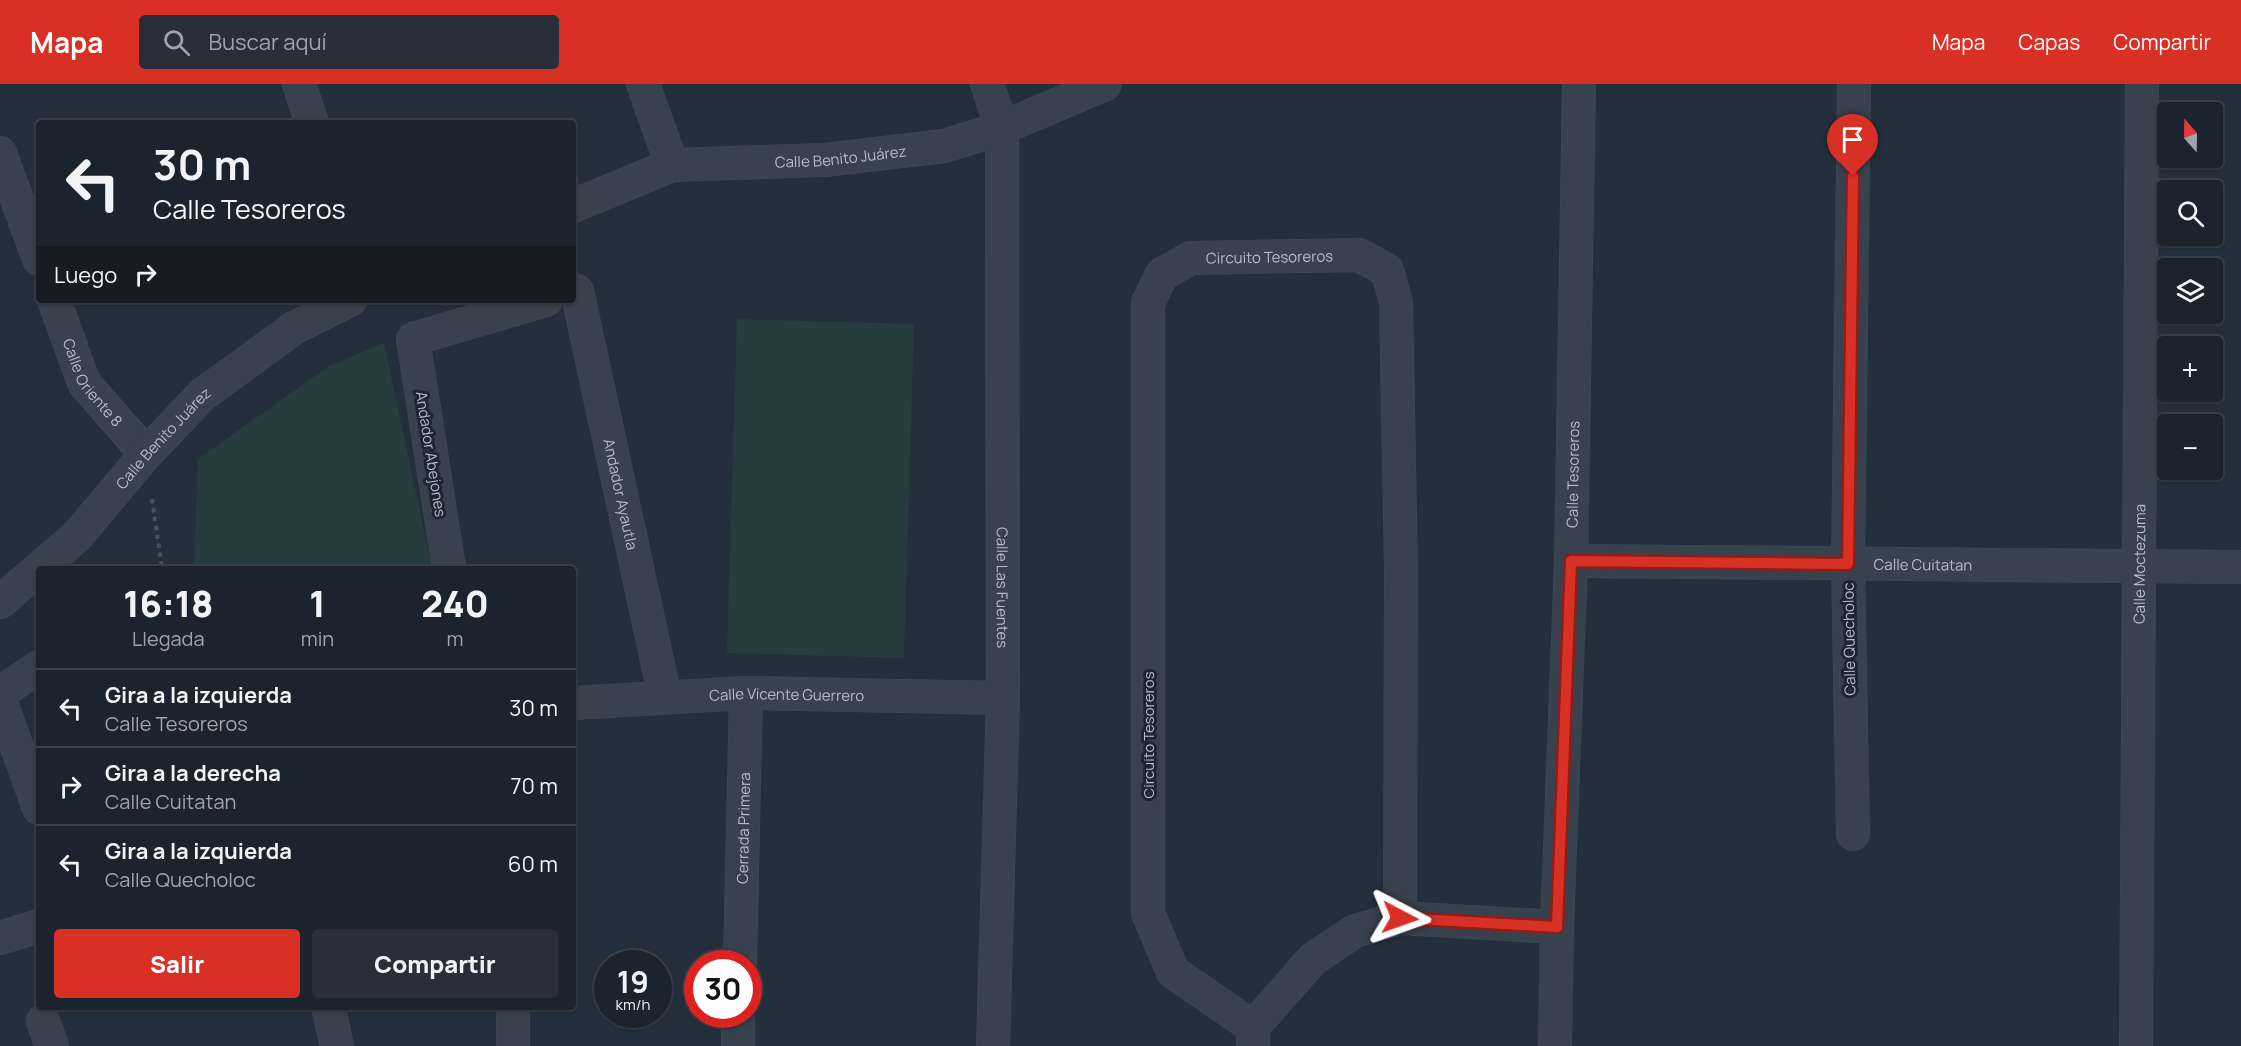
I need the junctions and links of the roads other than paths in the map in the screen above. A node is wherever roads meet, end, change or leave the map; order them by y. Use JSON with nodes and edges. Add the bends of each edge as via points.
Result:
{"nodes":[{"id":1,"x":299,"y":84,"type":"edge"},
{"id":2,"x":643,"y":84,"type":"edge"},
{"id":3,"x":987,"y":84,"type":"edge"},
{"id":4,"x":1105,"y":84,"type":"edge"},
{"id":5,"x":1579,"y":84,"type":"edge"},
{"id":6,"x":1854,"y":84,"type":"edge"},
{"id":7,"x":2142,"y":84,"type":"edge"},
{"id":8,"x":311,"y":120,"type":"edge"},
{"id":9,"x":1002,"y":128,"type":"junction"},
{"id":10,"x":0,"y":153,"type":"edge"},
{"id":11,"x":672,"y":165,"type":"junction"},
{"id":12,"x":576,"y":205,"type":"edge"},
{"id":13,"x":36,"y":251,"type":"edge"},
{"id":14,"x":576,"y":296,"type":"edge"},
{"id":15,"x":55,"y":303,"type":"edge"},
{"id":16,"x":344,"y":303,"type":"edge"},
{"id":17,"x":536,"y":303,"type":"edge"},
{"id":18,"x":146,"y":454,"type":"junction"},
{"id":19,"x":1571,"y":561,"type":"junction"},
{"id":20,"x":1848,"y":564,"type":"junction"},
{"id":21,"x":41,"y":566,"type":"edge"},
{"id":22,"x":449,"y":566,"type":"edge"},
{"id":23,"x":2139,"y":567,"type":"junction"},
{"id":24,"x":2241,"y":567,"type":"edge"},
{"id":25,"x":36,"y":571,"type":"edge"},
{"id":26,"x":0,"y":602,"type":"edge"},
{"id":27,"x":36,"y":669,"type":"edge"},
{"id":28,"x":0,"y":693,"type":"edge"},
{"id":29,"x":746,"y":693,"type":"junction"},
{"id":30,"x":665,"y":697,"type":"junction"},
{"id":31,"x":1003,"y":698,"type":"junction"},
{"id":32,"x":0,"y":700,"type":"edge"},
{"id":33,"x":576,"y":703,"type":"edge"},
{"id":34,"x":36,"y":800,"type":"edge"},
{"id":35,"x":1853,"y":834,"type":"dead end"},
{"id":36,"x":1400,"y":918,"type":"junction"},
{"id":37,"x":36,"y":927,"type":"edge"},
{"id":38,"x":1557,"y":927,"type":"junction"},
{"id":39,"x":0,"y":938,"type":"edge"},
{"id":40,"x":740,"y":950,"type":"edge"},
{"id":41,"x":329,"y":1010,"type":"edge"},
{"id":42,"x":513,"y":1010,"type":"edge"},
{"id":43,"x":738,"y":1028,"type":"edge"},
{"id":44,"x":1253,"y":1037,"type":"edge"},
{"id":45,"x":337,"y":1046,"type":"edge"},
{"id":46,"x":513,"y":1046,"type":"edge"},
{"id":47,"x":738,"y":1046,"type":"edge"},
{"id":48,"x":993,"y":1046,"type":"edge"},
{"id":49,"x":1555,"y":1046,"type":"edge"},
{"id":50,"x":2136,"y":1046,"type":"edge"}],
"edges":[{"from":1,"to":8,"type":"street"},
{"from":2,"to":11,"type":"street"},
{"from":3,"to":9,"type":"street","name":"Calle Las Fuentes"},
{"from":4,"to":9,"type":"street","name":"Calle Benito Juárez"},
{"from":5,"to":19,"type":"street","name":"Calle Tesoreros"},
{"from":6,"to":20,"type":"street","name":"Calle Quecholoc"},
{"from":7,"to":23,"type":"street","name":"Calle Moctezuma"},
{"from":9,"to":11,"type":"street","name":"Calle Benito Juárez","via":[[944,146],[825,160]]},
{"from":9,"to":31,"type":"street","name":"Calle Las Fuentes"},
{"from":10,"to":13,"type":"street"},
{"from":11,"to":12,"type":"street","name":"Calle Benito Juárez"},
{"from":14,"to":30,"type":"street","name":"Andador Ayautla"},
{"from":15,"to":18,"type":"street","name":"Calle Oriente 8","via":[[84,383]]},
{"from":16,"to":18,"type":"street","name":"Calle Benito Juárez","via":[[294,328],[202,395]]},
{"from":17,"to":22,"type":"street","name":"Andador Abejones","via":[[413,339]]},
{"from":18,"to":21,"type":"street","name":"Calle Benito Juárez","via":[[76,536]]},
{"from":19,"to":20,"type":"street","name":"Calle Cuitatan"},
{"from":19,"to":38,"type":"street","name":"Calle Tesoreros"},
{"from":20,"to":23,"type":"street","name":"Calle Cuitatan"},
{"from":20,"to":35,"type":"street","name":"Calle Quecholoc"},
{"from":23,"to":24,"type":"street","name":"Calle Cuitatan"},
{"from":23,"to":50,"type":"street","name":"Calle Moctezuma"},
{"from":25,"to":26,"type":"street","name":"Calle Benito Juárez"},
{"from":27,"to":28,"type":"street"},
{"from":29,"to":30,"type":"street","name":"Calle Vicente Guerrero"},
{"from":29,"to":31,"type":"street","name":"Calle Vicente Guerrero"},
{"from":29,"to":40,"type":"street","name":"Cerrada Primera"},
{"from":30,"to":33,"type":"street","name":"Calle Vicente Guerrero"},
{"from":31,"to":48,"type":"street","name":"Calle Las Fuentes"},
{"from":32,"to":34,"type":"street"},
{"from":36,"to":38,"type":"street","name":"Circuito Tesoreros"},
{"from":36,"to":44,"type":"street","name":"Circuito Tesoreros","via":[[1355,931],[1313,959]]},
{"from":36,"to":44,"type":"street","name":"Circuito Tesoreros","via":[[1401,569],[1396,302],[1387,270],[1359,255],[1191,258],[1162,273],[1148,303],[1148,913],[1173,972]]},
{"from":37,"to":39,"type":"street"},
{"from":38,"to":49,"type":"street","name":"Calle Tesoreros"},
{"from":41,"to":45,"type":"street"},
{"from":42,"to":46,"type":"street"},
{"from":43,"to":47,"type":"street"}]}
